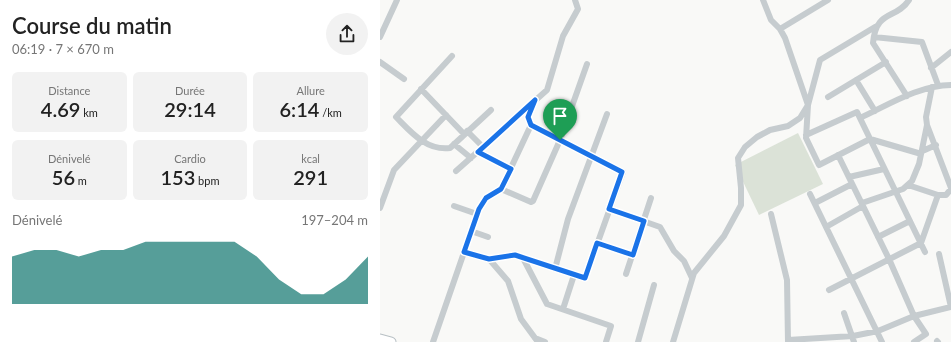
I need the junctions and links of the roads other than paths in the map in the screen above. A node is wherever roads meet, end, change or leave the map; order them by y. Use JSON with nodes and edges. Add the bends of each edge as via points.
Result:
{"nodes":[{"id":1,"x":397,"y":0,"type":"edge"},
{"id":2,"x":575,"y":0,"type":"edge"},
{"id":3,"x":763,"y":0,"type":"edge"},
{"id":4,"x":828,"y":0,"type":"edge"},
{"id":5,"x":910,"y":0,"type":"edge"},
{"id":6,"x":875,"y":27,"type":"junction"},
{"id":7,"x":780,"y":29,"type":"junction"},
{"id":8,"x":380,"y":37,"type":"edge"},
{"id":9,"x":874,"y":37,"type":"junction"},
{"id":10,"x":951,"y":52,"type":"edge"},
{"id":11,"x":452,"y":56,"type":"dead end"},
{"id":12,"x":380,"y":62,"type":"edge"},
{"id":13,"x":886,"y":62,"type":"junction"},
{"id":14,"x":588,"y":64,"type":"dead end"},
{"id":15,"x":932,"y":68,"type":"junction"},
{"id":16,"x":404,"y":79,"type":"dead end"},
{"id":17,"x":856,"y":80,"type":"junction"},
{"id":18,"x":951,"y":85,"type":"edge"},
{"id":19,"x":935,"y":86,"type":"junction"},
{"id":20,"x":421,"y":89,"type":"junction"},
{"id":21,"x":907,"y":96,"type":"junction"},
{"id":22,"x":828,"y":97,"type":"dead end"},
{"id":23,"x":535,"y":100,"type":"junction"},
{"id":24,"x":808,"y":105,"type":"junction"},
{"id":25,"x":491,"y":110,"type":"dead end"},
{"id":26,"x":875,"y":111,"type":"junction"},
{"id":27,"x":607,"y":114,"type":"dead end"},
{"id":28,"x":446,"y":115,"type":"junction"},
{"id":29,"x":860,"y":118,"type":"junction"},
{"id":30,"x":531,"y":125,"type":"junction"},
{"id":31,"x":927,"y":126,"type":"junction"},
{"id":32,"x":465,"y":133,"type":"junction"},
{"id":33,"x":806,"y":135,"type":"junction"},
{"id":34,"x":870,"y":139,"type":"junction"},
{"id":35,"x":560,"y":140,"type":"junction"},
{"id":36,"x":420,"y":142,"type":"junction"},
{"id":37,"x":454,"y":144,"type":"junction"},
{"id":38,"x":936,"y":145,"type":"junction"},
{"id":39,"x":480,"y":150,"type":"junction"},
{"id":40,"x":922,"y":152,"type":"junction"},
{"id":41,"x":838,"y":155,"type":"junction"},
{"id":42,"x":591,"y":156,"type":"junction"},
{"id":43,"x":471,"y":158,"type":"junction"},
{"id":44,"x":511,"y":169,"type":"junction"},
{"id":45,"x":884,"y":169,"type":"junction"},
{"id":46,"x":456,"y":171,"type":"dead end"},
{"id":47,"x":849,"y":178,"type":"junction"},
{"id":48,"x":852,"y":184,"type":"junction"},
{"id":49,"x":908,"y":185,"type":"junction"},
{"id":50,"x":501,"y":189,"type":"junction"},
{"id":51,"x":951,"y":189,"type":"edge"},
{"id":52,"x":895,"y":191,"type":"junction"},
{"id":53,"x":810,"y":194,"type":"dead end"},
{"id":54,"x":938,"y":195,"type":"junction"},
{"id":55,"x":651,"y":198,"type":"dead end"},
{"id":56,"x":815,"y":203,"type":"junction"},
{"id":57,"x":863,"y":205,"type":"junction"},
{"id":58,"x":454,"y":206,"type":"dead end"},
{"id":59,"x":380,"y":208,"type":"edge"},
{"id":60,"x":609,"y":209,"type":"junction"},
{"id":61,"x":477,"y":214,"type":"junction"},
{"id":62,"x":771,"y":214,"type":"dead end"},
{"id":63,"x":644,"y":221,"type":"junction"},
{"id":64,"x":910,"y":221,"type":"junction"},
{"id":65,"x":826,"y":227,"type":"junction"},
{"id":66,"x":471,"y":231,"type":"junction"},
{"id":67,"x":488,"y":237,"type":"dead end"},
{"id":68,"x":878,"y":237,"type":"junction"},
{"id":69,"x":597,"y":243,"type":"junction"},
{"id":70,"x":921,"y":243,"type":"junction"},
{"id":71,"x":464,"y":252,"type":"junction"},
{"id":72,"x":925,"y":252,"type":"dead end"},
{"id":73,"x":939,"y":254,"type":"dead end"},
{"id":74,"x":633,"y":255,"type":"junction"},
{"id":75,"x":522,"y":258,"type":"junction"},
{"id":76,"x":489,"y":259,"type":"junction"},
{"id":77,"x":889,"y":259,"type":"junction"},
{"id":78,"x":555,"y":269,"type":"junction"},
{"id":79,"x":626,"y":274,"type":"dead end"},
{"id":80,"x":574,"y":275,"type":"junction"},
{"id":81,"x":692,"y":278,"type":"junction"},
{"id":82,"x":852,"y":278,"type":"junction"},
{"id":83,"x":654,"y":285,"type":"dead end"},
{"id":84,"x":830,"y":290,"type":"dead end"},
{"id":85,"x":951,"y":307,"type":"edge"},
{"id":86,"x":563,"y":309,"type":"junction"},
{"id":87,"x":844,"y":313,"type":"dead end"},
{"id":88,"x":914,"y":316,"type":"junction"},
{"id":89,"x":878,"y":331,"type":"junction"},
{"id":90,"x":380,"y":339,"type":"edge"},
{"id":91,"x":854,"y":339,"type":"edge"},
{"id":92,"x":536,"y":340,"type":"edge"},
{"id":93,"x":788,"y":341,"type":"edge"},
{"id":94,"x":390,"y":342,"type":"edge"},
{"id":95,"x":433,"y":342,"type":"edge"},
{"id":96,"x":544,"y":342,"type":"edge"},
{"id":97,"x":606,"y":342,"type":"edge"},
{"id":98,"x":638,"y":342,"type":"edge"},
{"id":99,"x":673,"y":342,"type":"edge"},
{"id":100,"x":882,"y":342,"type":"edge"},
{"id":101,"x":914,"y":342,"type":"edge"}],
"edges":[{"from":1,"to":8,"type":"street"},
{"from":2,"to":23,"type":"street","via":[[578,9],[563,36],[547,90]]},
{"from":3,"to":7,"type":"street","via":[[771,20]]},
{"from":4,"to":7,"type":"street"},
{"from":5,"to":6,"type":"street"},
{"from":6,"to":9,"type":"street"},
{"from":6,"to":24,"type":"street","via":[[820,60]]},
{"from":7,"to":24,"type":"street"},
{"from":9,"to":13,"type":"street","via":[[873,43]]},
{"from":9,"to":15,"type":"street","via":[[922,42]]},
{"from":10,"to":15,"type":"street"},
{"from":11,"to":20,"type":"street"},
{"from":12,"to":16,"type":"street"},
{"from":13,"to":17,"type":"street"},
{"from":13,"to":21,"type":"street"},
{"from":14,"to":35,"type":"street"},
{"from":15,"to":19,"type":"street"},
{"from":17,"to":22,"type":"street"},
{"from":17,"to":26,"type":"street"},
{"from":18,"to":19,"type":"street"},
{"from":19,"to":21,"type":"street"},
{"from":19,"to":31,"type":"street","via":[[926,117]]},
{"from":20,"to":28,"type":"street"},
{"from":20,"to":36,"type":"street","via":[[396,116]]},
{"from":21,"to":26,"type":"street"},
{"from":23,"to":30,"type":"street","via":[[528,117]]},
{"from":23,"to":39,"type":"street"},
{"from":24,"to":33,"type":"street"},
{"from":24,"to":81,"type":"street","via":[[800,118],[788,126],[757,136],[745,147],[738,158],[741,205],[724,236]]},
{"from":25,"to":32,"type":"street"},
{"from":26,"to":29,"type":"street"},
{"from":27,"to":42,"type":"street"},
{"from":28,"to":32,"type":"street"},
{"from":28,"to":36,"type":"street"},
{"from":29,"to":33,"type":"street","via":[[857,112]]},
{"from":29,"to":34,"type":"street"},
{"from":30,"to":35,"type":"street"},
{"from":30,"to":44,"type":"street"},
{"from":31,"to":38,"type":"street"},
{"from":31,"to":40,"type":"street"},
{"from":32,"to":37,"type":"street"},
{"from":32,"to":39,"type":"street"},
{"from":33,"to":41,"type":"street","via":[[819,165]]},
{"from":34,"to":40,"type":"street"},
{"from":34,"to":41,"type":"street"},
{"from":34,"to":45,"type":"street"},
{"from":35,"to":42,"type":"street"},
{"from":35,"to":50,"type":"street","via":[[534,201]]},
{"from":36,"to":37,"type":"street","via":[[444,149]]},
{"from":36,"to":59,"type":"street","via":[[394,170]]},
{"from":37,"to":43,"type":"street"},
{"from":38,"to":40,"type":"street"},
{"from":38,"to":51,"type":"street"},
{"from":39,"to":43,"type":"street"},
{"from":39,"to":44,"type":"street"},
{"from":40,"to":49,"type":"street","via":[[915,176]]},
{"from":41,"to":47,"type":"street"},
{"from":42,"to":60,"type":"street","via":[[622,172]]},
{"from":42,"to":78,"type":"street","via":[[568,219]]},
{"from":43,"to":46,"type":"street"},
{"from":44,"to":50,"type":"street"},
{"from":45,"to":47,"type":"street"},
{"from":45,"to":52,"type":"street"},
{"from":47,"to":48,"type":"street"},
{"from":48,"to":56,"type":"street"},
{"from":48,"to":57,"type":"street"},
{"from":49,"to":52,"type":"street"},
{"from":49,"to":54,"type":"street"},
{"from":50,"to":61,"type":"street","via":[[486,198]]},
{"from":51,"to":54,"type":"street","via":[[946,195]]},
{"from":52,"to":57,"type":"street"},
{"from":52,"to":64,"type":"street"},
{"from":53,"to":56,"type":"street"},
{"from":54,"to":70,"type":"street"},
{"from":55,"to":63,"type":"street"},
{"from":56,"to":65,"type":"street"},
{"from":57,"to":65,"type":"street"},
{"from":57,"to":68,"type":"street"},
{"from":58,"to":61,"type":"street"},
{"from":60,"to":63,"type":"street"},
{"from":60,"to":69,"type":"street"},
{"from":61,"to":66,"type":"street"},
{"from":62,"to":93,"type":"street","via":[[787,280]]},
{"from":63,"to":74,"type":"street"},
{"from":63,"to":81,"type":"street","via":[[660,227],[674,251],[684,261]]},
{"from":64,"to":68,"type":"street"},
{"from":64,"to":70,"type":"street"},
{"from":65,"to":82,"type":"street"},
{"from":66,"to":67,"type":"street"},
{"from":66,"to":71,"type":"street"},
{"from":68,"to":77,"type":"street"},
{"from":69,"to":74,"type":"street"},
{"from":69,"to":80,"type":"street","via":[[585,278]]},
{"from":70,"to":72,"type":"street"},
{"from":70,"to":77,"type":"street"},
{"from":71,"to":76,"type":"street"},
{"from":71,"to":95,"type":"street"},
{"from":73,"to":85,"type":"street"},
{"from":74,"to":79,"type":"street"},
{"from":75,"to":76,"type":"street","via":[[515,255]]},
{"from":75,"to":78,"type":"street"},
{"from":75,"to":86,"type":"street","via":[[546,304]]},
{"from":76,"to":92,"type":"street","via":[[508,282],[521,319]]},
{"from":77,"to":82,"type":"street"},
{"from":77,"to":88,"type":"street"},
{"from":78,"to":80,"type":"street"},
{"from":80,"to":86,"type":"street"},
{"from":81,"to":99,"type":"street"},
{"from":82,"to":84,"type":"street"},
{"from":82,"to":89,"type":"street"},
{"from":83,"to":98,"type":"street"},
{"from":85,"to":88,"type":"street"},
{"from":86,"to":97,"type":"street","via":[[611,326]]},
{"from":87,"to":91,"type":"street"},
{"from":88,"to":89,"type":"street"},
{"from":88,"to":101,"type":"street","via":[[926,334]]},
{"from":89,"to":91,"type":"street"},
{"from":89,"to":100,"type":"street"},
{"from":90,"to":94,"type":"street"},
{"from":91,"to":93,"type":"street"},
{"from":92,"to":96,"type":"street"}]}
